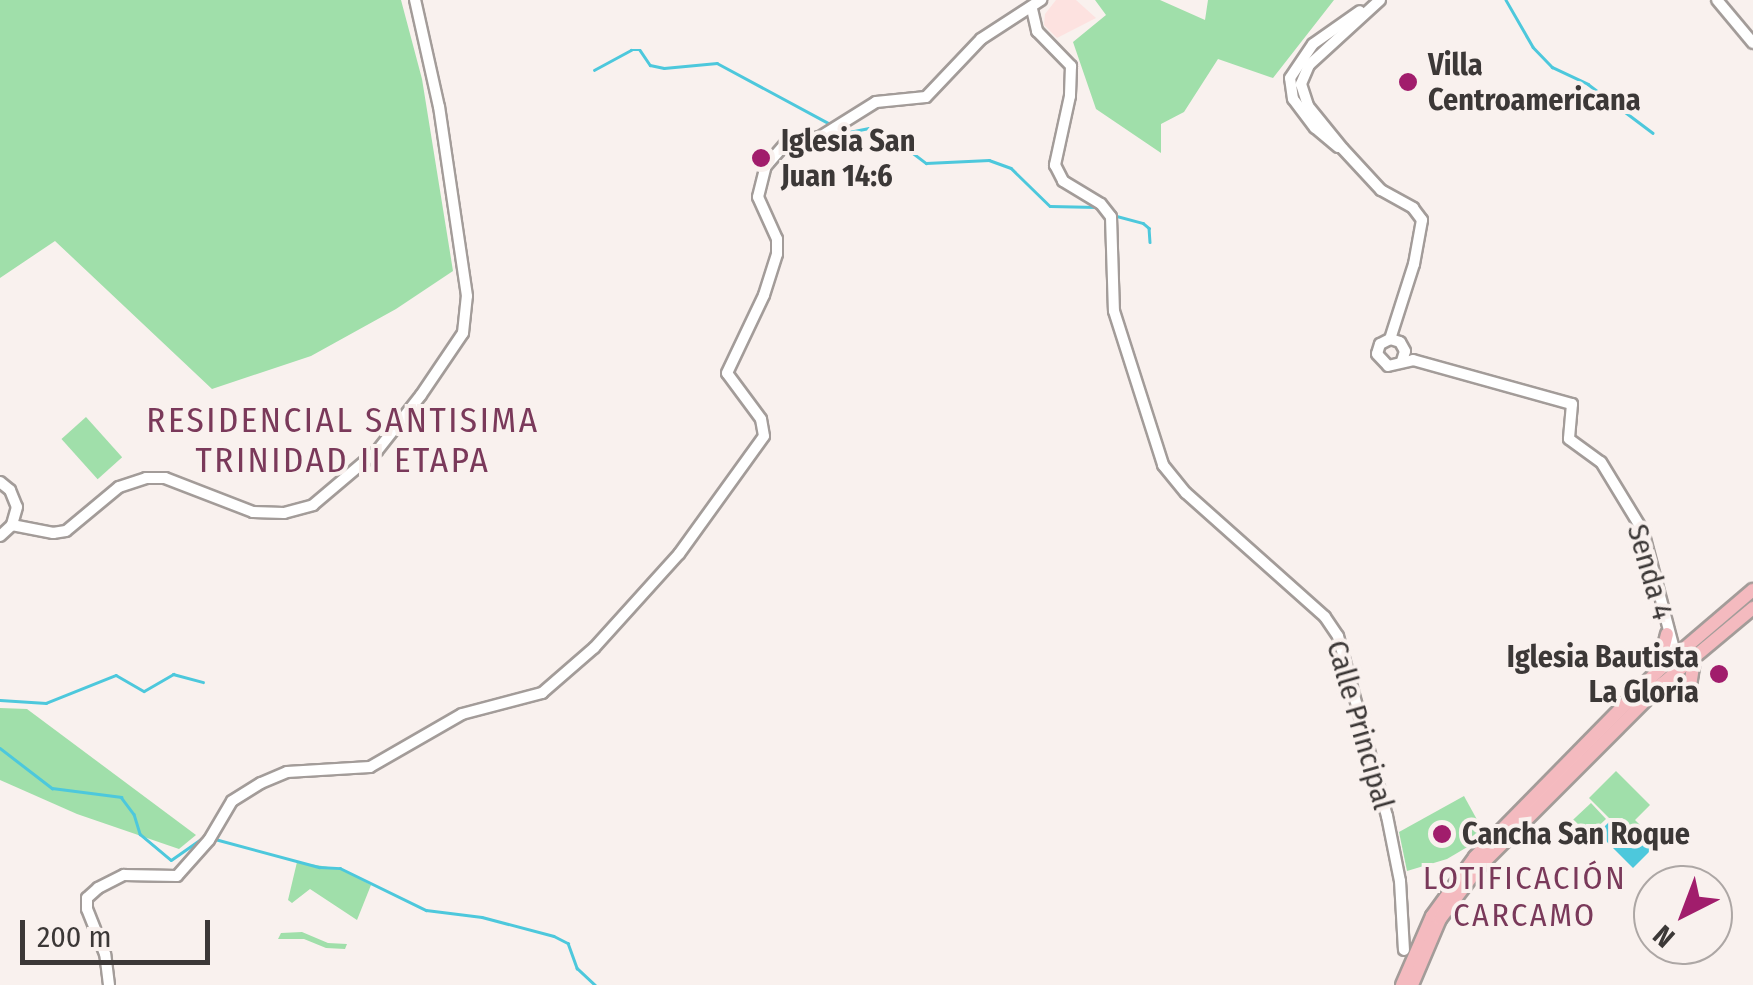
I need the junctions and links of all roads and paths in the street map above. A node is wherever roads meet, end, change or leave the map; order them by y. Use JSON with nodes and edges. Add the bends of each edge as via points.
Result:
{"nodes":[{"id":1,"x":415,"y":0,"type":"edge"},
{"id":2,"x":1042,"y":0,"type":"edge"},
{"id":3,"x":1372,"y":0,"type":"edge"},
{"id":4,"x":1380,"y":0,"type":"edge"},
{"id":5,"x":1718,"y":0,"type":"edge"},
{"id":6,"x":1032,"y":9,"type":"junction"},
{"id":7,"x":1753,"y":43,"type":"edge"},
{"id":8,"x":1319,"y":124,"type":"junction"},
{"id":9,"x":0,"y":482,"type":"edge"},
{"id":10,"x":12,"y":525,"type":"junction"},
{"id":11,"x":0,"y":536,"type":"edge"},
{"id":12,"x":1753,"y":590,"type":"edge"},
{"id":13,"x":1753,"y":608,"type":"edge"},
{"id":14,"x":1668,"y":636,"type":"junction"},
{"id":15,"x":1694,"y":648,"type":"junction"},
{"id":16,"x":1678,"y":661,"type":"junction"},
{"id":17,"x":1660,"y":678,"type":"junction"},
{"id":18,"x":1404,"y":950,"type":"dead end"},
{"id":19,"x":109,"y":985,"type":"edge"},
{"id":20,"x":1402,"y":985,"type":"edge"},
{"id":21,"x":1412,"y":985,"type":"edge"}],
"edges":[{"from":1,"to":10,"type":"street","via":[[440,107],[467,296],[463,333],[422,394],[369,460],[313,505],[253,512],[164,478],[146,478],[119,487],[66,532]]},
{"from":2,"to":6,"type":"street"},
{"from":3,"to":8,"type":"street","via":[[1326,32],[1292,71],[1293,100]]},
{"from":4,"to":8,"type":"street","via":[[1303,74],[1302,96]]},
{"from":5,"to":7,"type":"street"},
{"from":6,"to":18,"type":"street","name":"Calle Principal","via":[[1037,31],[1071,66],[1055,165],[1111,218],[1114,311],[1168,474],[1338,636],[1387,816]]},
{"from":6,"to":19,"type":"street","via":[[982,39],[926,98],[876,102],[825,135],[786,143],[766,166],[758,196],[777,254],[726,373],[761,420],[764,436],[679,554],[565,677],[534,696],[462,714],[361,770],[288,772],[261,783],[232,801],[176,876],[124,876],[89,895],[86,910],[105,954]]},
{"from":8,"to":14,"type":"street","name":"Senda 4","via":[[1382,190],[1422,220],[1401,347],[1574,407],[1569,439],[1601,462],[1643,530]]},
{"from":9,"to":10,"type":"street","via":[[14,498]]},
{"from":10,"to":11,"type":"street"},
{"from":12,"to":15,"type":"highway"},
{"from":13,"to":15,"type":"highway"},
{"from":14,"to":15,"type":"highway"},
{"from":14,"to":16,"type":"street","name":"Senda 4"},
{"from":14,"to":17,"type":"highway"},
{"from":15,"to":16,"type":"highway"},
{"from":15,"to":17,"type":"highway","via":[[1690,686]]},
{"from":16,"to":17,"type":"highway"},
{"from":17,"to":20,"type":"highway","via":[[1465,869],[1427,925]]},
{"from":17,"to":21,"type":"highway","via":[[1472,875],[1434,931]]}]}
